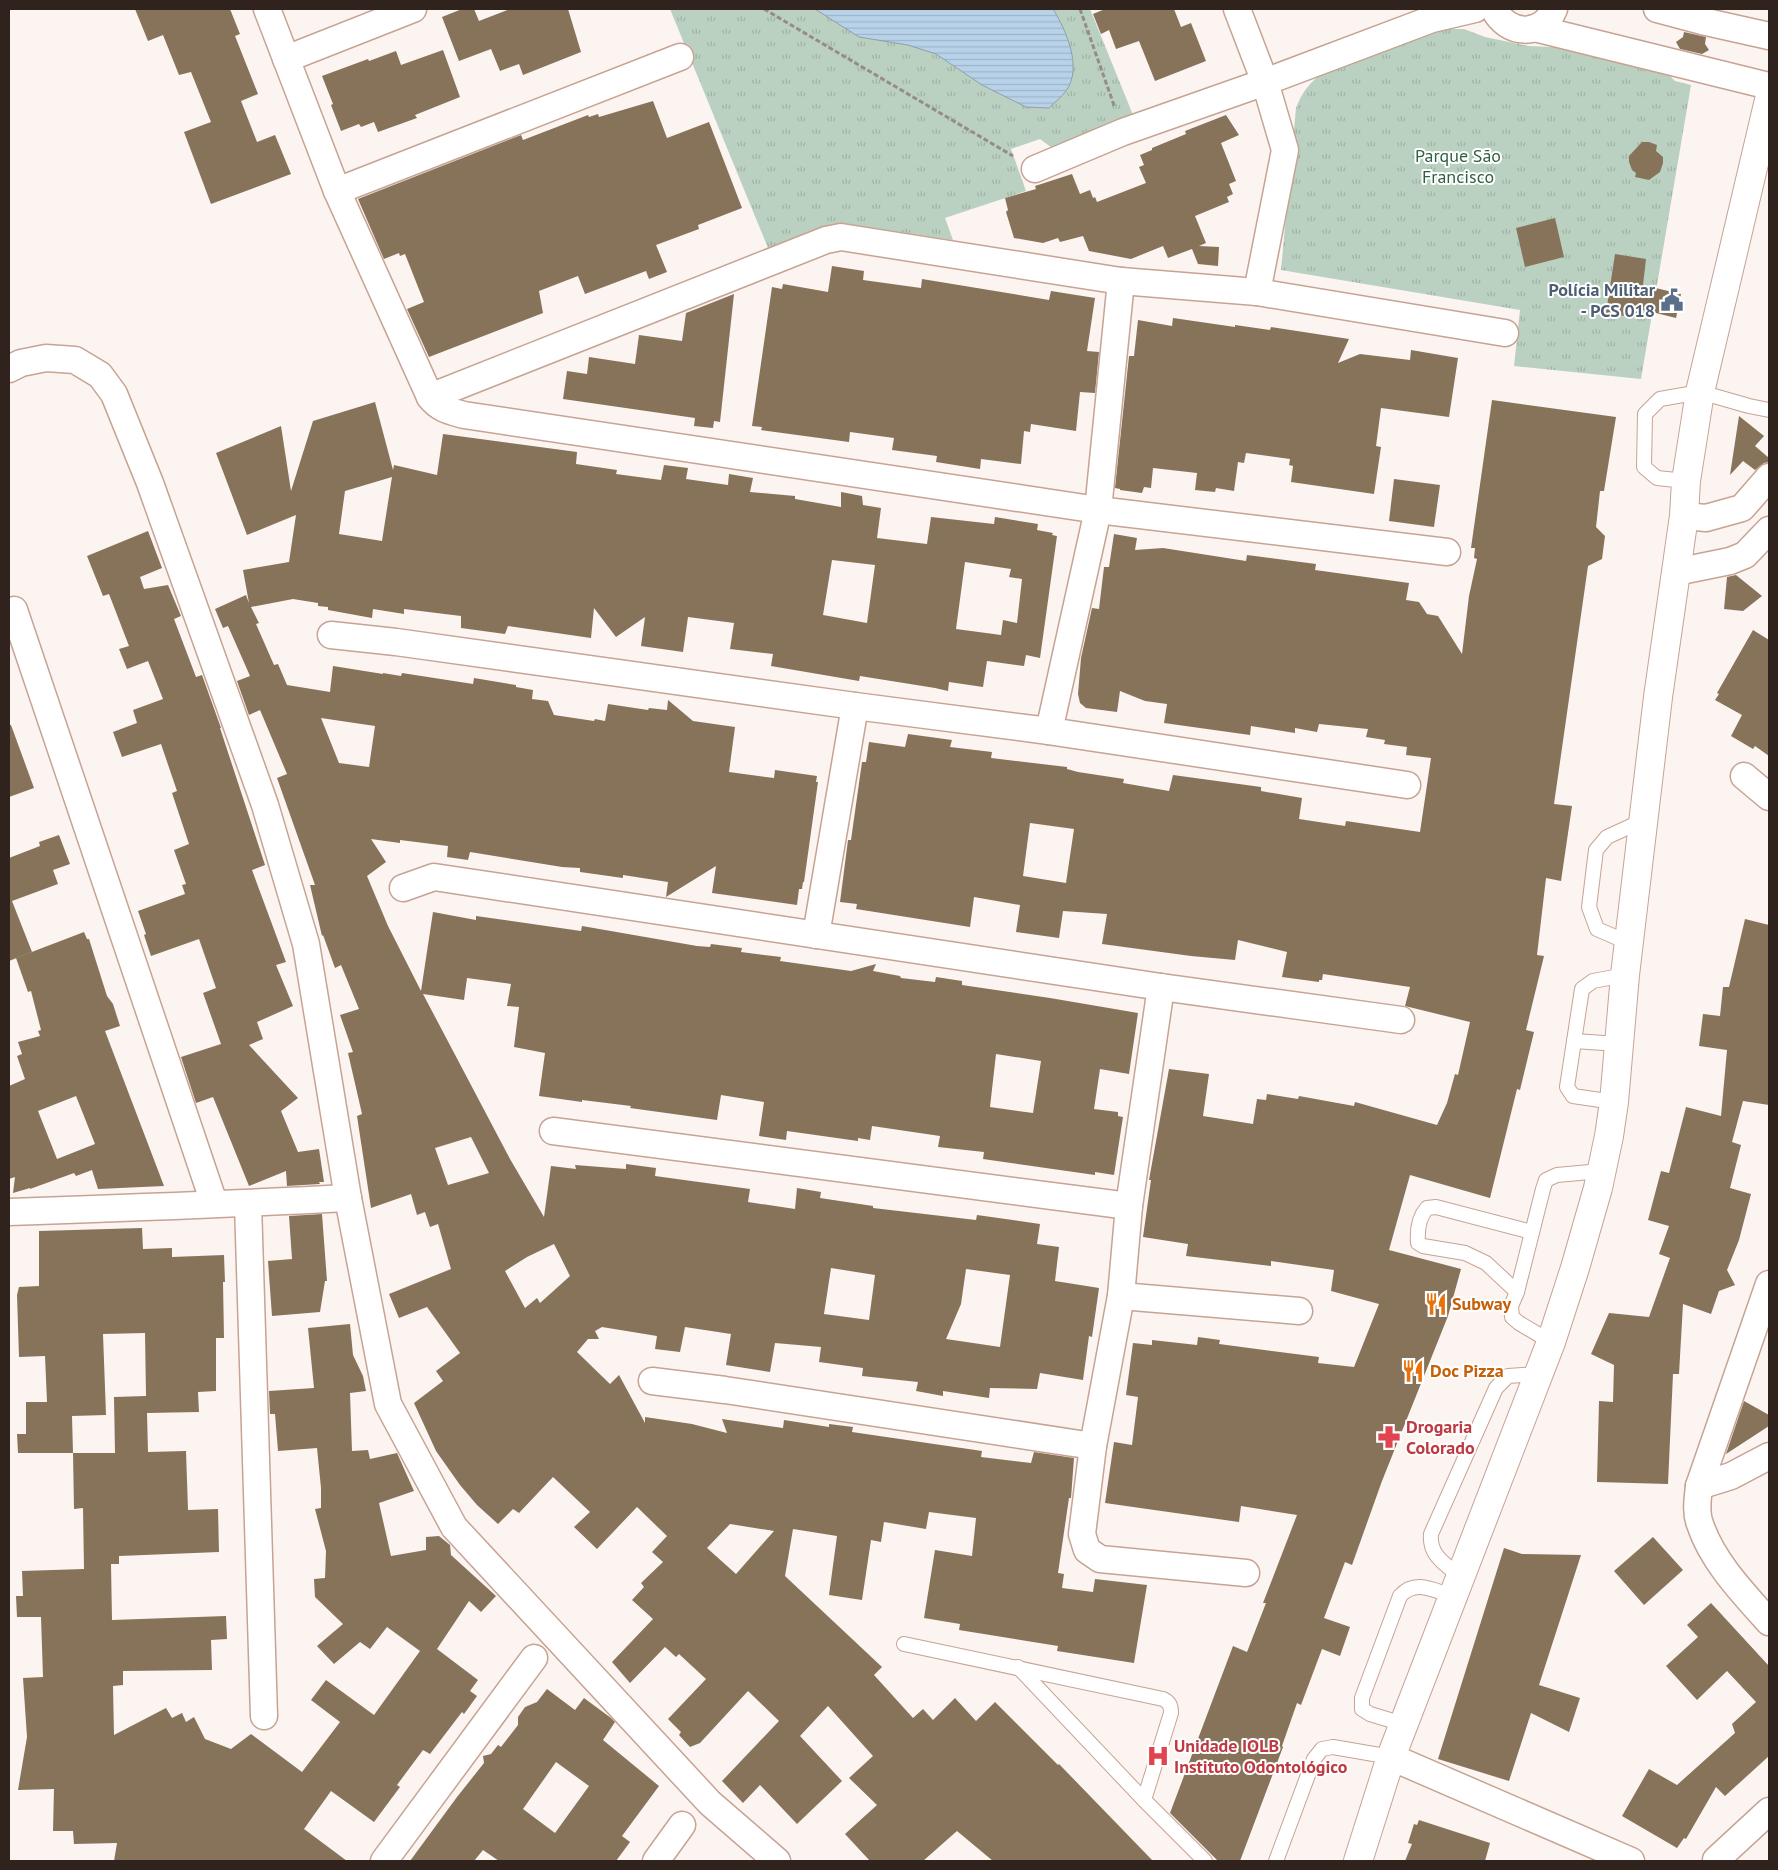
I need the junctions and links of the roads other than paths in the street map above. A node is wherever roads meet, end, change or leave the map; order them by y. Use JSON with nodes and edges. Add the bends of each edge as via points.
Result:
{"nodes":[{"id":1,"x":267,"y":9,"type":"edge"},
{"id":2,"x":413,"y":9,"type":"edge"},
{"id":3,"x":1237,"y":9,"type":"edge"},
{"id":4,"x":1475,"y":9,"type":"edge"},
{"id":5,"x":1494,"y":9,"type":"edge"},
{"id":6,"x":1554,"y":9,"type":"edge"},
{"id":7,"x":1657,"y":9,"type":"edge"},
{"id":8,"x":1534,"y":28,"type":"junction"},
{"id":9,"x":1769,"y":36,"type":"edge"},
{"id":10,"x":680,"y":57,"type":"dead end"},
{"id":11,"x":286,"y":59,"type":"junction"},
{"id":12,"x":1265,"y":82,"type":"junction"},
{"id":13,"x":1769,"y":86,"type":"edge"},
{"id":14,"x":1769,"y":100,"type":"edge"},
{"id":15,"x":1035,"y":169,"type":"road end"},
{"id":16,"x":337,"y":191,"type":"junction"},
{"id":17,"x":1121,"y":281,"type":"junction"},
{"id":18,"x":1257,"y":292,"type":"junction"},
{"id":19,"x":1505,"y":332,"type":"dead end"},
{"id":20,"x":9,"y":368,"type":"edge"},
{"id":21,"x":1700,"y":392,"type":"junction"},
{"id":22,"x":430,"y":397,"type":"junction"},
{"id":23,"x":1769,"y":410,"type":"edge"},
{"id":24,"x":1769,"y":477,"type":"edge"},
{"id":25,"x":1686,"y":480,"type":"junction"},
{"id":26,"x":1760,"y":504,"type":"edge"},
{"id":27,"x":1098,"y":510,"type":"junction"},
{"id":28,"x":1684,"y":516,"type":"junction"},
{"id":29,"x":1769,"y":530,"type":"edge"},
{"id":30,"x":1447,"y":552,"type":"dead end"},
{"id":31,"x":1676,"y":572,"type":"junction"},
{"id":32,"x":14,"y":610,"type":"dead end"},
{"id":33,"x":331,"y":635,"type":"dead end"},
{"id":34,"x":854,"y":706,"type":"junction"},
{"id":35,"x":1049,"y":731,"type":"junction"},
{"id":36,"x":1744,"y":776,"type":"dead end"},
{"id":37,"x":1407,"y":785,"type":"dead end"},
{"id":38,"x":1769,"y":797,"type":"edge"},
{"id":39,"x":1644,"y":820,"type":"junction"},
{"id":40,"x":403,"y":888,"type":"dead end"},
{"id":41,"x":816,"y":935,"type":"junction"},
{"id":42,"x":1629,"y":943,"type":"junction"},
{"id":43,"x":1624,"y":976,"type":"junction"},
{"id":44,"x":1161,"y":987,"type":"junction"},
{"id":45,"x":1401,"y":1020,"type":"dead end"},
{"id":46,"x":1574,"y":1041,"type":"junction"},
{"id":47,"x":1619,"y":1044,"type":"junction"},
{"id":48,"x":1614,"y":1102,"type":"junction"},
{"id":49,"x":553,"y":1131,"type":"dead end"},
{"id":50,"x":1601,"y":1171,"type":"junction"},
{"id":51,"x":348,"y":1198,"type":"junction"},
{"id":52,"x":214,"y":1204,"type":"junction"},
{"id":53,"x":248,"y":1204,"type":"junction"},
{"id":54,"x":1129,"y":1206,"type":"junction"},
{"id":55,"x":9,"y":1212,"type":"edge"},
{"id":56,"x":1532,"y":1232,"type":"junction"},
{"id":57,"x":1769,"y":1284,"type":"edge"},
{"id":58,"x":1517,"y":1292,"type":"junction"},
{"id":59,"x":1121,"y":1296,"type":"junction"},
{"id":60,"x":1299,"y":1311,"type":"dead end"},
{"id":61,"x":1551,"y":1342,"type":"junction"},
{"id":62,"x":1538,"y":1374,"type":"junction"},
{"id":63,"x":652,"y":1381,"type":"dead end"},
{"id":64,"x":1093,"y":1446,"type":"junction"},
{"id":65,"x":1769,"y":1456,"type":"edge"},
{"id":66,"x":1699,"y":1486,"type":"junction"},
{"id":67,"x":1246,"y":1573,"type":"dead end"},
{"id":68,"x":1456,"y":1586,"type":"junction"},
{"id":69,"x":1769,"y":1622,"type":"edge"},
{"id":70,"x":904,"y":1644,"type":"dead end"},
{"id":71,"x":534,"y":1658,"type":"dead end"},
{"id":72,"x":1018,"y":1667,"type":"junction"},
{"id":73,"x":264,"y":1716,"type":"dead end"},
{"id":74,"x":1403,"y":1724,"type":"junction"},
{"id":75,"x":1391,"y":1757,"type":"junction"},
{"id":76,"x":1144,"y":1800,"type":"junction"},
{"id":77,"x":1769,"y":1811,"type":"edge"},
{"id":78,"x":682,"y":1826,"type":"dead end"},
{"id":79,"x":1716,"y":1860,"type":"edge"},
{"id":80,"x":384,"y":1861,"type":"edge"},
{"id":81,"x":656,"y":1861,"type":"edge"},
{"id":82,"x":777,"y":1861,"type":"edge"},
{"id":83,"x":1206,"y":1861,"type":"edge"},
{"id":84,"x":1276,"y":1861,"type":"edge"},
{"id":85,"x":1358,"y":1861,"type":"edge"},
{"id":86,"x":1630,"y":1861,"type":"edge"}],
"edges":[{"from":1,"to":11,"type":"street"},
{"from":2,"to":11,"type":"street"},
{"from":3,"to":12,"type":"street"},
{"from":4,"to":12,"type":"street","via":[[1432,19]]},
{"from":5,"to":8,"type":"street","via":[[1509,26],[1521,30]]},
{"from":6,"to":8,"type":"street","via":[[1550,17]]},
{"from":7,"to":9,"type":"street"},
{"from":8,"to":13,"type":"street"},
{"from":10,"to":16,"type":"street"},
{"from":11,"to":16,"type":"street"},
{"from":12,"to":15,"type":"street","via":[[1123,132]]},
{"from":12,"to":18,"type":"street","via":[[1284,150]]},
{"from":14,"to":21,"type":"street"},
{"from":16,"to":22,"type":"street"},
{"from":17,"to":18,"type":"street"},
{"from":17,"to":22,"type":"street","via":[[840,237]]},
{"from":17,"to":27,"type":"street"},
{"from":18,"to":19,"type":"street"},
{"from":20,"to":51,"type":"street","via":[[46,358],[75,360],[100,375],[114,394],[150,483],[265,804],[306,944]]},
{"from":21,"to":23,"type":"lane"},
{"from":21,"to":25,"type":"street"},
{"from":21,"to":25,"type":"lane","via":[[1660,399],[1645,414],[1644,467],[1657,478]]},
{"from":22,"to":27,"type":"street","via":[[436,405],[464,415]]},
{"from":24,"to":26,"type":"street"},
{"from":25,"to":28,"type":"street"},
{"from":26,"to":28,"type":"street","via":[[1706,518]]},
{"from":27,"to":30,"type":"street"},
{"from":27,"to":35,"type":"street"},
{"from":28,"to":31,"type":"street"},
{"from":29,"to":31,"type":"street","via":[[1745,555]]},
{"from":31,"to":39,"type":"street"},
{"from":32,"to":52,"type":"street"},
{"from":33,"to":34,"type":"street"},
{"from":34,"to":35,"type":"street"},
{"from":34,"to":41,"type":"street"},
{"from":35,"to":37,"type":"street"},
{"from":36,"to":38,"type":"street"},
{"from":39,"to":42,"type":"street"},
{"from":39,"to":42,"type":"lane","via":[[1607,837],[1596,850],[1590,907],[1597,929]]},
{"from":40,"to":41,"type":"street","via":[[434,876]]},
{"from":41,"to":44,"type":"street"},
{"from":42,"to":43,"type":"street"},
{"from":43,"to":46,"type":"lane","via":[[1593,981],[1582,989]]},
{"from":43,"to":47,"type":"street"},
{"from":44,"to":45,"type":"street"},
{"from":44,"to":54,"type":"street"},
{"from":46,"to":47,"type":"lane"},
{"from":46,"to":48,"type":"lane","via":[[1567,1087],[1573,1096]]},
{"from":47,"to":48,"type":"street"},
{"from":48,"to":50,"type":"street"},
{"from":49,"to":54,"type":"street"},
{"from":50,"to":56,"type":"lane","via":[[1557,1175],[1546,1180]]},
{"from":50,"to":61,"type":"street"},
{"from":51,"to":53,"type":"street"},
{"from":51,"to":82,"type":"street","via":[[388,1404],[454,1527],[710,1803]]},
{"from":52,"to":53,"type":"street"},
{"from":52,"to":55,"type":"street"},
{"from":53,"to":73,"type":"street"},
{"from":54,"to":59,"type":"street"},
{"from":56,"to":58,"type":"lane"},
{"from":56,"to":58,"type":"lane","via":[[1436,1207],[1427,1208],[1421,1215],[1418,1243],[1465,1253],[1486,1263]]},
{"from":57,"to":66,"type":"street"},
{"from":58,"to":61,"type":"lane","via":[[1511,1306],[1512,1317]]},
{"from":59,"to":60,"type":"street"},
{"from":59,"to":64,"type":"street"},
{"from":61,"to":62,"type":"street"},
{"from":62,"to":68,"type":"street"},
{"from":62,"to":68,"type":"lane","via":[[1508,1376],[1496,1388],[1431,1534],[1430,1544]]},
{"from":63,"to":64,"type":"street"},
{"from":64,"to":67,"type":"street","via":[[1082,1534],[1087,1550],[1100,1559]]},
{"from":65,"to":66,"type":"street","via":[[1730,1476]]},
{"from":66,"to":69,"type":"street","via":[[1699,1523],[1710,1545]]},
{"from":68,"to":74,"type":"street"},
{"from":68,"to":74,"type":"lane","via":[[1418,1586],[1407,1588],[1400,1596],[1362,1698],[1362,1709]]},
{"from":70,"to":72,"type":"lane"},
{"from":71,"to":80,"type":"street"},
{"from":72,"to":76,"type":"lane"},
{"from":72,"to":76,"type":"lane","via":[[1168,1701],[1171,1713]]},
{"from":74,"to":75,"type":"street"},
{"from":75,"to":84,"type":"lane","via":[[1333,1747],[1322,1749],[1314,1759]]},
{"from":75,"to":85,"type":"street"},
{"from":75,"to":86,"type":"street"},
{"from":76,"to":83,"type":"lane"},
{"from":77,"to":79,"type":"street"},
{"from":78,"to":81,"type":"street"}]}
